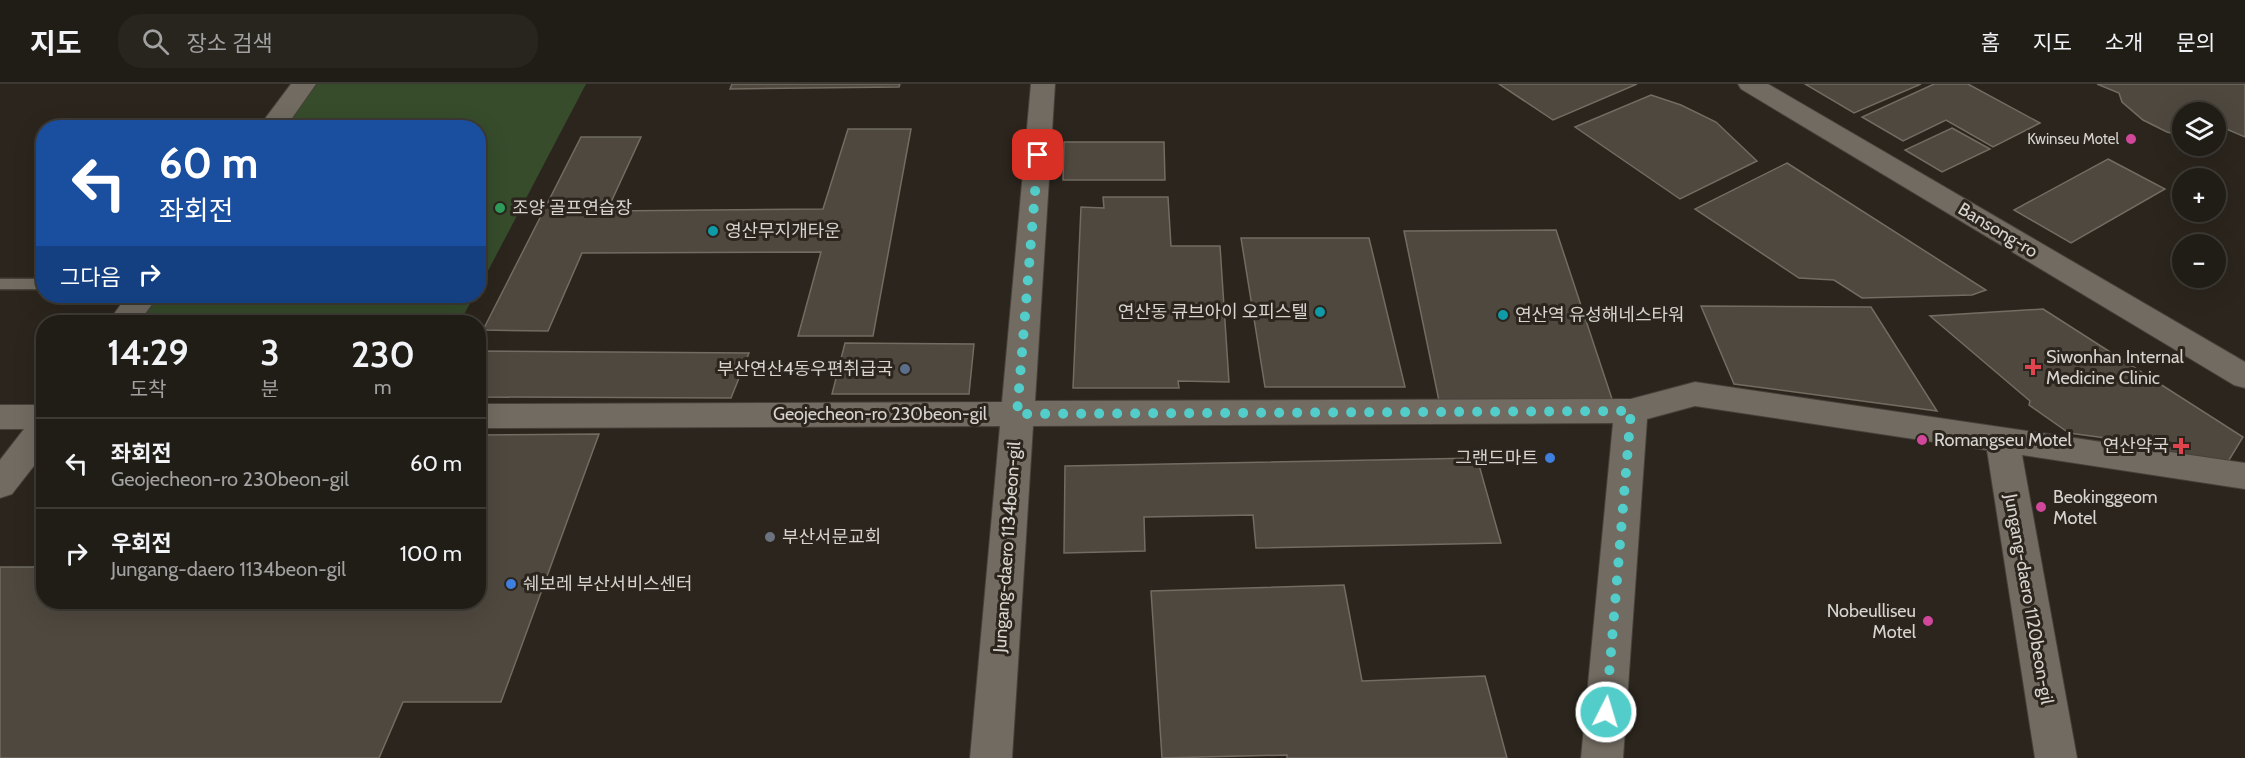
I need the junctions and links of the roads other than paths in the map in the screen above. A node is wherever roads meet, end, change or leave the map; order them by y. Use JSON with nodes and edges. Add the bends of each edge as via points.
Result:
{"nodes":[{"id":1,"x":304,"y":84,"type":"edge"},
{"id":2,"x":1043,"y":84,"type":"edge"},
{"id":3,"x":1750,"y":84,"type":"edge"},
{"id":4,"x":277,"y":120,"type":"edge"},
{"id":5,"x":0,"y":284,"type":"edge"},
{"id":6,"x":36,"y":284,"type":"edge"},
{"id":7,"x":138,"y":303,"type":"edge"},
{"id":8,"x":128,"y":315,"type":"edge"},
{"id":9,"x":2245,"y":377,"type":"edge"},
{"id":10,"x":1631,"y":411,"type":"junction"},
{"id":11,"x":1017,"y":414,"type":"junction"},
{"id":12,"x":486,"y":416,"type":"edge"},
{"id":13,"x":0,"y":417,"type":"edge"},
{"id":14,"x":36,"y":417,"type":"edge"},
{"id":15,"x":36,"y":438,"type":"edge"},
{"id":16,"x":2002,"y":440,"type":"junction"},
{"id":17,"x":2245,"y":476,"type":"edge"},
{"id":18,"x":0,"y":485,"type":"edge"},
{"id":19,"x":991,"y":758,"type":"edge"},
{"id":20,"x":1602,"y":758,"type":"edge"},
{"id":21,"x":2056,"y":758,"type":"edge"}],
"edges":[{"from":1,"to":4,"type":"street"},
{"from":2,"to":11,"type":"street","name":"Jungang-daero 1134beon-gil"},
{"from":3,"to":9,"type":"street","name":"Bansong-ro"},
{"from":5,"to":6,"type":"lane"},
{"from":7,"to":8,"type":"street"},
{"from":10,"to":11,"type":"street","name":"Geojecheon-ro 230beon-gil"},
{"from":10,"to":16,"type":"street","name":"Geojecheon-ro 230beon-gil","via":[[1695,394]]},
{"from":10,"to":20,"type":"street"},
{"from":11,"to":12,"type":"street","name":"Geojecheon-ro 230beon-gil"},
{"from":11,"to":19,"type":"street","name":"Jungang-daero 1134beon-gil"},
{"from":13,"to":14,"type":"street"},
{"from":15,"to":18,"type":"street"},
{"from":16,"to":17,"type":"street","name":"Geojecheon-ro 230beon-gil"},
{"from":16,"to":21,"type":"street","name":"Jungang-daero 1120beon-gil"}]}
